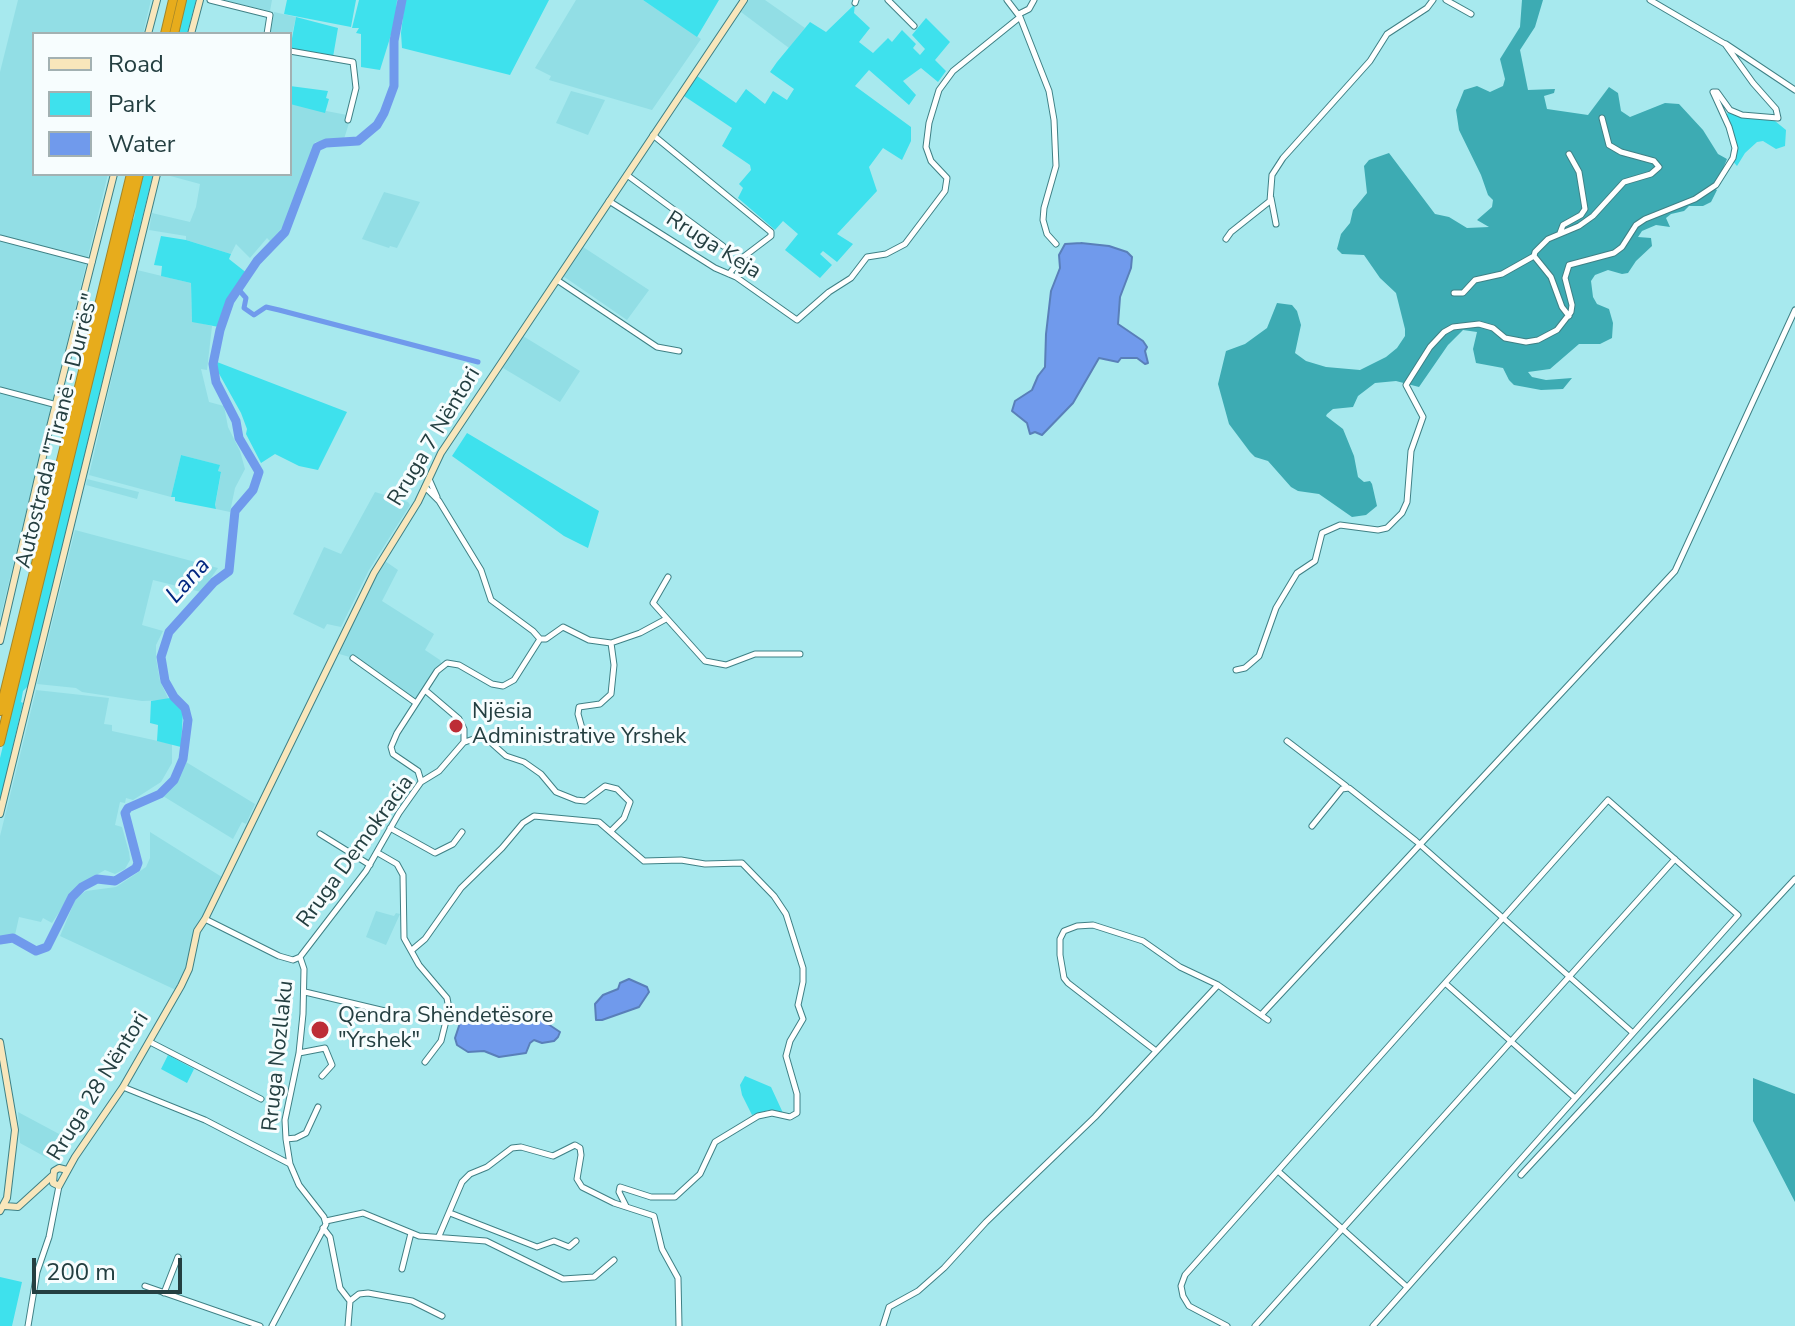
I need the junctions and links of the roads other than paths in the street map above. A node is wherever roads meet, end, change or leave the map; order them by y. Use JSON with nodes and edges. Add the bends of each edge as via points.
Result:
{"nodes":[{"id":1,"x":157,"y":0,"type":"edge"},
{"id":2,"x":173,"y":0,"type":"edge"},
{"id":3,"x":182,"y":0,"type":"edge"},
{"id":4,"x":200,"y":0,"type":"edge"},
{"id":5,"x":210,"y":0,"type":"edge"},
{"id":6,"x":744,"y":0,"type":"edge"},
{"id":7,"x":888,"y":0,"type":"edge"},
{"id":8,"x":1007,"y":0,"type":"edge"},
{"id":9,"x":1034,"y":0,"type":"edge"},
{"id":10,"x":1433,"y":0,"type":"edge"},
{"id":11,"x":1446,"y":0,"type":"edge"},
{"id":12,"x":1650,"y":0,"type":"edge"},
{"id":13,"x":1471,"y":14,"type":"dead end"},
{"id":14,"x":1019,"y":16,"type":"junction"},
{"id":15,"x":914,"y":26,"type":"dead end"},
{"id":16,"x":149,"y":32,"type":"edge"},
{"id":17,"x":165,"y":32,"type":"edge"},
{"id":18,"x":174,"y":32,"type":"edge"},
{"id":19,"x":192,"y":32,"type":"edge"},
{"id":20,"x":267,"y":32,"type":"edge"},
{"id":21,"x":1725,"y":44,"type":"junction"},
{"id":22,"x":292,"y":51,"type":"edge"},
{"id":23,"x":1795,"y":90,"type":"edge"},
{"id":24,"x":1602,"y":118,"type":"dead end"},
{"id":25,"x":348,"y":120,"type":"dead end"},
{"id":26,"x":653,"y":135,"type":"junction"},
{"id":27,"x":1569,"y":154,"type":"dead end"},
{"id":28,"x":627,"y":175,"type":"junction"},
{"id":29,"x":114,"y":176,"type":"edge"},
{"id":30,"x":131,"y":176,"type":"edge"},
{"id":31,"x":139,"y":176,"type":"edge"},
{"id":32,"x":157,"y":176,"type":"edge"},
{"id":33,"x":1271,"y":197,"type":"junction"},
{"id":34,"x":609,"y":201,"type":"junction"},
{"id":35,"x":1276,"y":224,"type":"dead end"},
{"id":36,"x":1560,"y":233,"type":"junction"},
{"id":37,"x":0,"y":238,"type":"edge"},
{"id":38,"x":1226,"y":239,"type":"dead end"},
{"id":39,"x":1056,"y":244,"type":"dead end"},
{"id":40,"x":723,"y":246,"type":"dead end"},
{"id":41,"x":1534,"y":256,"type":"junction"},
{"id":42,"x":93,"y":262,"type":"junction"},
{"id":43,"x":729,"y":274,"type":"junction"},
{"id":44,"x":557,"y":280,"type":"junction"},
{"id":45,"x":1454,"y":293,"type":"dead end"},
{"id":46,"x":1795,"y":310,"type":"edge"},
{"id":47,"x":1569,"y":316,"type":"junction"},
{"id":48,"x":679,"y":351,"type":"dead end"},
{"id":49,"x":0,"y":390,"type":"edge"},
{"id":50,"x":57,"y":405,"type":"junction"},
{"id":51,"x":429,"y":479,"type":"junction"},
{"id":52,"x":425,"y":487,"type":"junction"},
{"id":53,"x":439,"y":501,"type":"junction"},
{"id":54,"x":668,"y":577,"type":"dead end"},
{"id":55,"x":666,"y":619,"type":"junction"},
{"id":56,"x":540,"y":639,"type":"junction"},
{"id":57,"x":0,"y":641,"type":"edge"},
{"id":58,"x":611,"y":643,"type":"junction"},
{"id":59,"x":800,"y":654,"type":"dead end"},
{"id":60,"x":353,"y":658,"type":"dead end"},
{"id":61,"x":1236,"y":670,"type":"dead end"},
{"id":62,"x":425,"y":690,"type":"junction"},
{"id":63,"x":416,"y":703,"type":"junction"},
{"id":64,"x":0,"y":711,"type":"edge"},
{"id":65,"x":583,"y":732,"type":"dead end"},
{"id":66,"x":1287,"y":741,"type":"dead end"},
{"id":67,"x":0,"y":742,"type":"edge"},
{"id":68,"x":464,"y":742,"type":"junction"},
{"id":69,"x":421,"y":782,"type":"junction"},
{"id":70,"x":1347,"y":787,"type":"junction"},
{"id":71,"x":0,"y":814,"type":"edge"},
{"id":72,"x":1312,"y":826,"type":"dead end"},
{"id":73,"x":390,"y":828,"type":"junction"},
{"id":74,"x":611,"y":831,"type":"junction"},
{"id":75,"x":462,"y":832,"type":"dead end"},
{"id":76,"x":320,"y":834,"type":"dead end"},
{"id":77,"x":1420,"y":845,"type":"junction"},
{"id":78,"x":378,"y":853,"type":"junction"},
{"id":79,"x":1675,"y":859,"type":"junction"},
{"id":80,"x":370,"y":865,"type":"junction"},
{"id":81,"x":1795,"y":879,"type":"edge"},
{"id":82,"x":1503,"y":918,"type":"junction"},
{"id":83,"x":205,"y":919,"type":"junction"},
{"id":84,"x":412,"y":950,"type":"junction"},
{"id":85,"x":300,"y":957,"type":"junction"},
{"id":86,"x":1568,"y":976,"type":"junction"},
{"id":87,"x":1445,"y":983,"type":"junction"},
{"id":88,"x":1218,"y":985,"type":"junction"},
{"id":89,"x":305,"y":992,"type":"junction"},
{"id":90,"x":1261,"y":1015,"type":"junction"},
{"id":91,"x":406,"y":1016,"type":"dead end"},
{"id":92,"x":1268,"y":1020,"type":"dead end"},
{"id":93,"x":1633,"y":1033,"type":"junction"},
{"id":94,"x":1510,"y":1041,"type":"junction"},
{"id":95,"x":0,"y":1042,"type":"edge"},
{"id":96,"x":150,"y":1042,"type":"junction"},
{"id":97,"x":1156,"y":1051,"type":"junction"},
{"id":98,"x":299,"y":1053,"type":"junction"},
{"id":99,"x":425,"y":1062,"type":"dead end"},
{"id":100,"x":322,"y":1076,"type":"dead end"},
{"id":101,"x":123,"y":1087,"type":"junction"},
{"id":102,"x":1575,"y":1098,"type":"junction"},
{"id":103,"x":261,"y":1099,"type":"dead end"},
{"id":104,"x":318,"y":1107,"type":"dead end"},
{"id":105,"x":286,"y":1139,"type":"junction"},
{"id":106,"x":290,"y":1164,"type":"junction"},
{"id":107,"x":67,"y":1170,"type":"junction"},
{"id":108,"x":1278,"y":1171,"type":"junction"},
{"id":109,"x":1521,"y":1175,"type":"dead end"},
{"id":110,"x":55,"y":1182,"type":"junction"},
{"id":111,"x":626,"y":1206,"type":"junction"},
{"id":112,"x":2,"y":1208,"type":"edge"},
{"id":113,"x":450,"y":1213,"type":"junction"},
{"id":114,"x":326,"y":1221,"type":"junction"},
{"id":115,"x":323,"y":1228,"type":"junction"},
{"id":116,"x":1342,"y":1229,"type":"junction"},
{"id":117,"x":411,"y":1233,"type":"junction"},
{"id":118,"x":439,"y":1236,"type":"junction"},
{"id":119,"x":576,"y":1241,"type":"dead end"},
{"id":120,"x":178,"y":1257,"type":"dead end"},
{"id":121,"x":614,"y":1260,"type":"dead end"},
{"id":122,"x":402,"y":1269,"type":"dead end"},
{"id":123,"x":145,"y":1286,"type":"dead end"},
{"id":124,"x":1407,"y":1287,"type":"junction"},
{"id":125,"x":164,"y":1293,"type":"junction"},
{"id":126,"x":350,"y":1301,"type":"junction"},
{"id":127,"x":442,"y":1316,"type":"dead end"},
{"id":128,"x":28,"y":1326,"type":"edge"},
{"id":129,"x":260,"y":1326,"type":"edge"},
{"id":130,"x":272,"y":1326,"type":"edge"},
{"id":131,"x":348,"y":1326,"type":"edge"},
{"id":132,"x":679,"y":1326,"type":"edge"},
{"id":133,"x":883,"y":1326,"type":"edge"},
{"id":134,"x":1227,"y":1326,"type":"edge"},
{"id":135,"x":1255,"y":1326,"type":"edge"},
{"id":136,"x":1373,"y":1326,"type":"edge"}],
"edges":[{"from":1,"to":16,"type":"main road"},
{"from":2,"to":17,"type":"highway"},
{"from":3,"to":18,"type":"highway"},
{"from":4,"to":19,"type":"main road"},
{"from":5,"to":20,"type":"street","via":[[270,15]]},
{"from":6,"to":26,"type":"main road","name":"Rruga 7 Nëntori"},
{"from":7,"to":15,"type":"street"},
{"from":8,"to":14,"type":"street"},
{"from":9,"to":14,"type":"street"},
{"from":10,"to":33,"type":"street","via":[[1387,34],[1370,61],[1290,148],[1272,175]]},
{"from":11,"to":13,"type":"street"},
{"from":12,"to":21,"type":"street"},
{"from":14,"to":39,"type":"street","via":[[1046,83],[1054,120],[1056,173],[1043,220]]},
{"from":14,"to":43,"type":"street","name":"Rruga Keja","via":[[953,71],[939,90],[926,147],[947,178],[945,191],[905,244],[867,257],[851,278],[797,320]]},
{"from":21,"to":23,"type":"street"},
{"from":21,"to":47,"type":"street","via":[[1779,116],[1742,115],[1713,92],[1735,148],[1716,185],[1636,225],[1614,253],[1569,265]]},
{"from":22,"to":25,"type":"street","via":[[353,62],[356,88]]},
{"from":24,"to":36,"type":"street","via":[[1609,145],[1659,167],[1624,182],[1599,211]]},
{"from":26,"to":28,"type":"main road","name":"Rruga 7 Nëntori"},
{"from":26,"to":43,"type":"street","via":[[771,232]]},
{"from":27,"to":36,"type":"street","via":[[1579,172],[1585,209]]},
{"from":28,"to":34,"type":"main road","name":"Rruga 7 Nëntori"},
{"from":28,"to":40,"type":"street"},
{"from":29,"to":42,"type":"main road"},
{"from":30,"to":64,"type":"highway","name":"Autostrada \"Tiranë - Durrës\""},
{"from":31,"to":67,"type":"highway","name":"Autostrada \"Tiranë - Durrës\""},
{"from":32,"to":71,"type":"main road"},
{"from":33,"to":35,"type":"street"},
{"from":33,"to":38,"type":"street"},
{"from":34,"to":43,"type":"street","name":"Rruga Keja"},
{"from":34,"to":44,"type":"main road","name":"Rruga 7 Nëntori"},
{"from":36,"to":41,"type":"street"},
{"from":37,"to":42,"type":"street"},
{"from":41,"to":45,"type":"street"},
{"from":41,"to":47,"type":"street","via":[[1551,277]]},
{"from":42,"to":50,"type":"main road"},
{"from":44,"to":48,"type":"street","via":[[657,347]]},
{"from":44,"to":51,"type":"main road","name":"Rruga 7 Nëntori"},
{"from":46,"to":77,"type":"street","via":[[1675,571]]},
{"from":47,"to":61,"type":"street","via":[[1552,334],[1526,342],[1505,338],[1485,325],[1444,332],[1407,383],[1423,417],[1411,451],[1402,513],[1387,528],[1340,525],[1322,533],[1315,561],[1297,573],[1276,608],[1259,656]]},
{"from":49,"to":50,"type":"street"},
{"from":50,"to":57,"type":"main road"},
{"from":51,"to":52,"type":"main road","name":"Rruga 7 Nëntori"},
{"from":51,"to":53,"type":"street"},
{"from":52,"to":53,"type":"street"},
{"from":52,"to":83,"type":"main road","name":"Rruga 7 Nëntori","via":[[374,573]]},
{"from":53,"to":56,"type":"street","via":[[481,570],[491,600]]},
{"from":54,"to":55,"type":"street","via":[[653,603]]},
{"from":55,"to":58,"type":"street"},
{"from":55,"to":59,"type":"street","via":[[705,661],[726,665],[755,654]]},
{"from":56,"to":58,"type":"street","via":[[563,627],[589,640]]},
{"from":56,"to":62,"type":"street","via":[[509,684],[492,684],[447,663]]},
{"from":58,"to":65,"type":"street","via":[[611,694],[600,704],[579,707]]},
{"from":60,"to":63,"type":"street"},
{"from":62,"to":63,"type":"street"},
{"from":62,"to":68,"type":"street","via":[[459,719]]},
{"from":63,"to":69,"type":"street","via":[[391,752],[418,771]]},
{"from":66,"to":70,"type":"street"},
{"from":68,"to":69,"type":"street","name":"Rruga Demokracia","via":[[439,771]]},
{"from":68,"to":74,"type":"street","via":[[488,740],[541,774],[556,792],[576,800],[585,801],[605,786],[617,789],[630,802]]},
{"from":69,"to":73,"type":"street","name":"Rruga Demokracia"},
{"from":70,"to":72,"type":"street"},
{"from":70,"to":77,"type":"street"},
{"from":73,"to":75,"type":"street","via":[[435,853]]},
{"from":73,"to":78,"type":"street","name":"Rruga Demokracia"},
{"from":74,"to":84,"type":"street","via":[[591,820],[529,817],[461,888]]},
{"from":74,"to":111,"type":"street","via":[[644,861],[742,863],[786,914],[803,968],[798,1005],[803,1019],[787,1049],[797,1113],[758,1116],[715,1142],[700,1174],[675,1197],[651,1197],[620,1187]]},
{"from":76,"to":80,"type":"street"},
{"from":77,"to":82,"type":"street"},
{"from":77,"to":90,"type":"street"},
{"from":78,"to":80,"type":"street","name":"Rruga Demokracia"},
{"from":78,"to":84,"type":"street","via":[[397,864],[403,875],[403,934]]},
{"from":79,"to":82,"type":"street","via":[[1608,800]]},
{"from":79,"to":86,"type":"street"},
{"from":79,"to":93,"type":"street","via":[[1738,915]]},
{"from":80,"to":85,"type":"street","name":"Rruga Demokracia"},
{"from":81,"to":109,"type":"street"},
{"from":82,"to":86,"type":"street"},
{"from":82,"to":87,"type":"street"},
{"from":83,"to":85,"type":"street","name":"Rruga Demokracia","via":[[279,956]]},
{"from":83,"to":96,"type":"main road","name":"Rruga 28 Nëntori","via":[[186,976]]},
{"from":84,"to":99,"type":"street","via":[[447,998],[449,1009],[441,1041]]},
{"from":85,"to":89,"type":"street","name":"Rruga Nozllaku"},
{"from":86,"to":93,"type":"street"},
{"from":86,"to":94,"type":"street"},
{"from":87,"to":94,"type":"street"},
{"from":87,"to":108,"type":"street"},
{"from":88,"to":90,"type":"street"},
{"from":88,"to":97,"type":"street"},
{"from":88,"to":97,"type":"street","via":[[1143,941],[1093,925],[1064,931],[1064,978]]},
{"from":89,"to":91,"type":"street"},
{"from":89,"to":98,"type":"street","name":"Rruga Nozllaku"},
{"from":90,"to":92,"type":"street"},
{"from":93,"to":102,"type":"street"},
{"from":94,"to":102,"type":"street"},
{"from":94,"to":116,"type":"street"},
{"from":95,"to":112,"type":"main road","via":[[15,1130]]},
{"from":96,"to":101,"type":"main road","name":"Rruga 28 Nëntori"},
{"from":96,"to":103,"type":"street"},
{"from":97,"to":133,"type":"street","via":[[944,1268],[889,1307]]},
{"from":98,"to":100,"type":"street","via":[[325,1048],[333,1061]]},
{"from":98,"to":105,"type":"street","name":"Rruga Nozllaku"},
{"from":101,"to":106,"type":"street","via":[[205,1120]]},
{"from":101,"to":107,"type":"main road","name":"Rruga 28 Nëntori"},
{"from":102,"to":124,"type":"street"},
{"from":104,"to":105,"type":"street","via":[[306,1133]]},
{"from":105,"to":106,"type":"street","name":"Rruga Nozllaku"},
{"from":106,"to":114,"type":"street","name":"Rruga Nozllaku"},
{"from":107,"to":110,"type":"main road","name":"Rruga 28 Nëntori"},
{"from":107,"to":110,"type":"main road","via":[[56,1169]]},
{"from":108,"to":116,"type":"street"},
{"from":108,"to":134,"type":"street","via":[[1185,1275],[1181,1286],[1189,1306]]},
{"from":110,"to":112,"type":"main road","via":[[39,1186],[20,1206]]},
{"from":110,"to":128,"type":"street","name":"Rruga 28 Nëntori","via":[[49,1237]]},
{"from":111,"to":113,"type":"street","via":[[578,1183],[581,1155],[575,1145],[553,1156],[521,1147],[462,1182]]},
{"from":111,"to":132,"type":"street","via":[[655,1219],[662,1249],[678,1278]]},
{"from":113,"to":118,"type":"street"},
{"from":113,"to":119,"type":"street","via":[[537,1247],[554,1241],[569,1247]]},
{"from":114,"to":115,"type":"street"},
{"from":114,"to":117,"type":"street","via":[[363,1213]]},
{"from":115,"to":126,"type":"street","via":[[330,1237],[340,1288]]},
{"from":115,"to":130,"type":"street"},
{"from":116,"to":124,"type":"street"},
{"from":116,"to":135,"type":"street"},
{"from":117,"to":118,"type":"street"},
{"from":117,"to":122,"type":"street"},
{"from":118,"to":121,"type":"street","via":[[495,1244],[563,1279],[594,1277]]},
{"from":120,"to":125,"type":"street"},
{"from":123,"to":125,"type":"street"},
{"from":124,"to":136,"type":"street"},
{"from":125,"to":129,"type":"street"},
{"from":126,"to":127,"type":"street","via":[[368,1293],[412,1301]]},
{"from":126,"to":131,"type":"street"}]}
